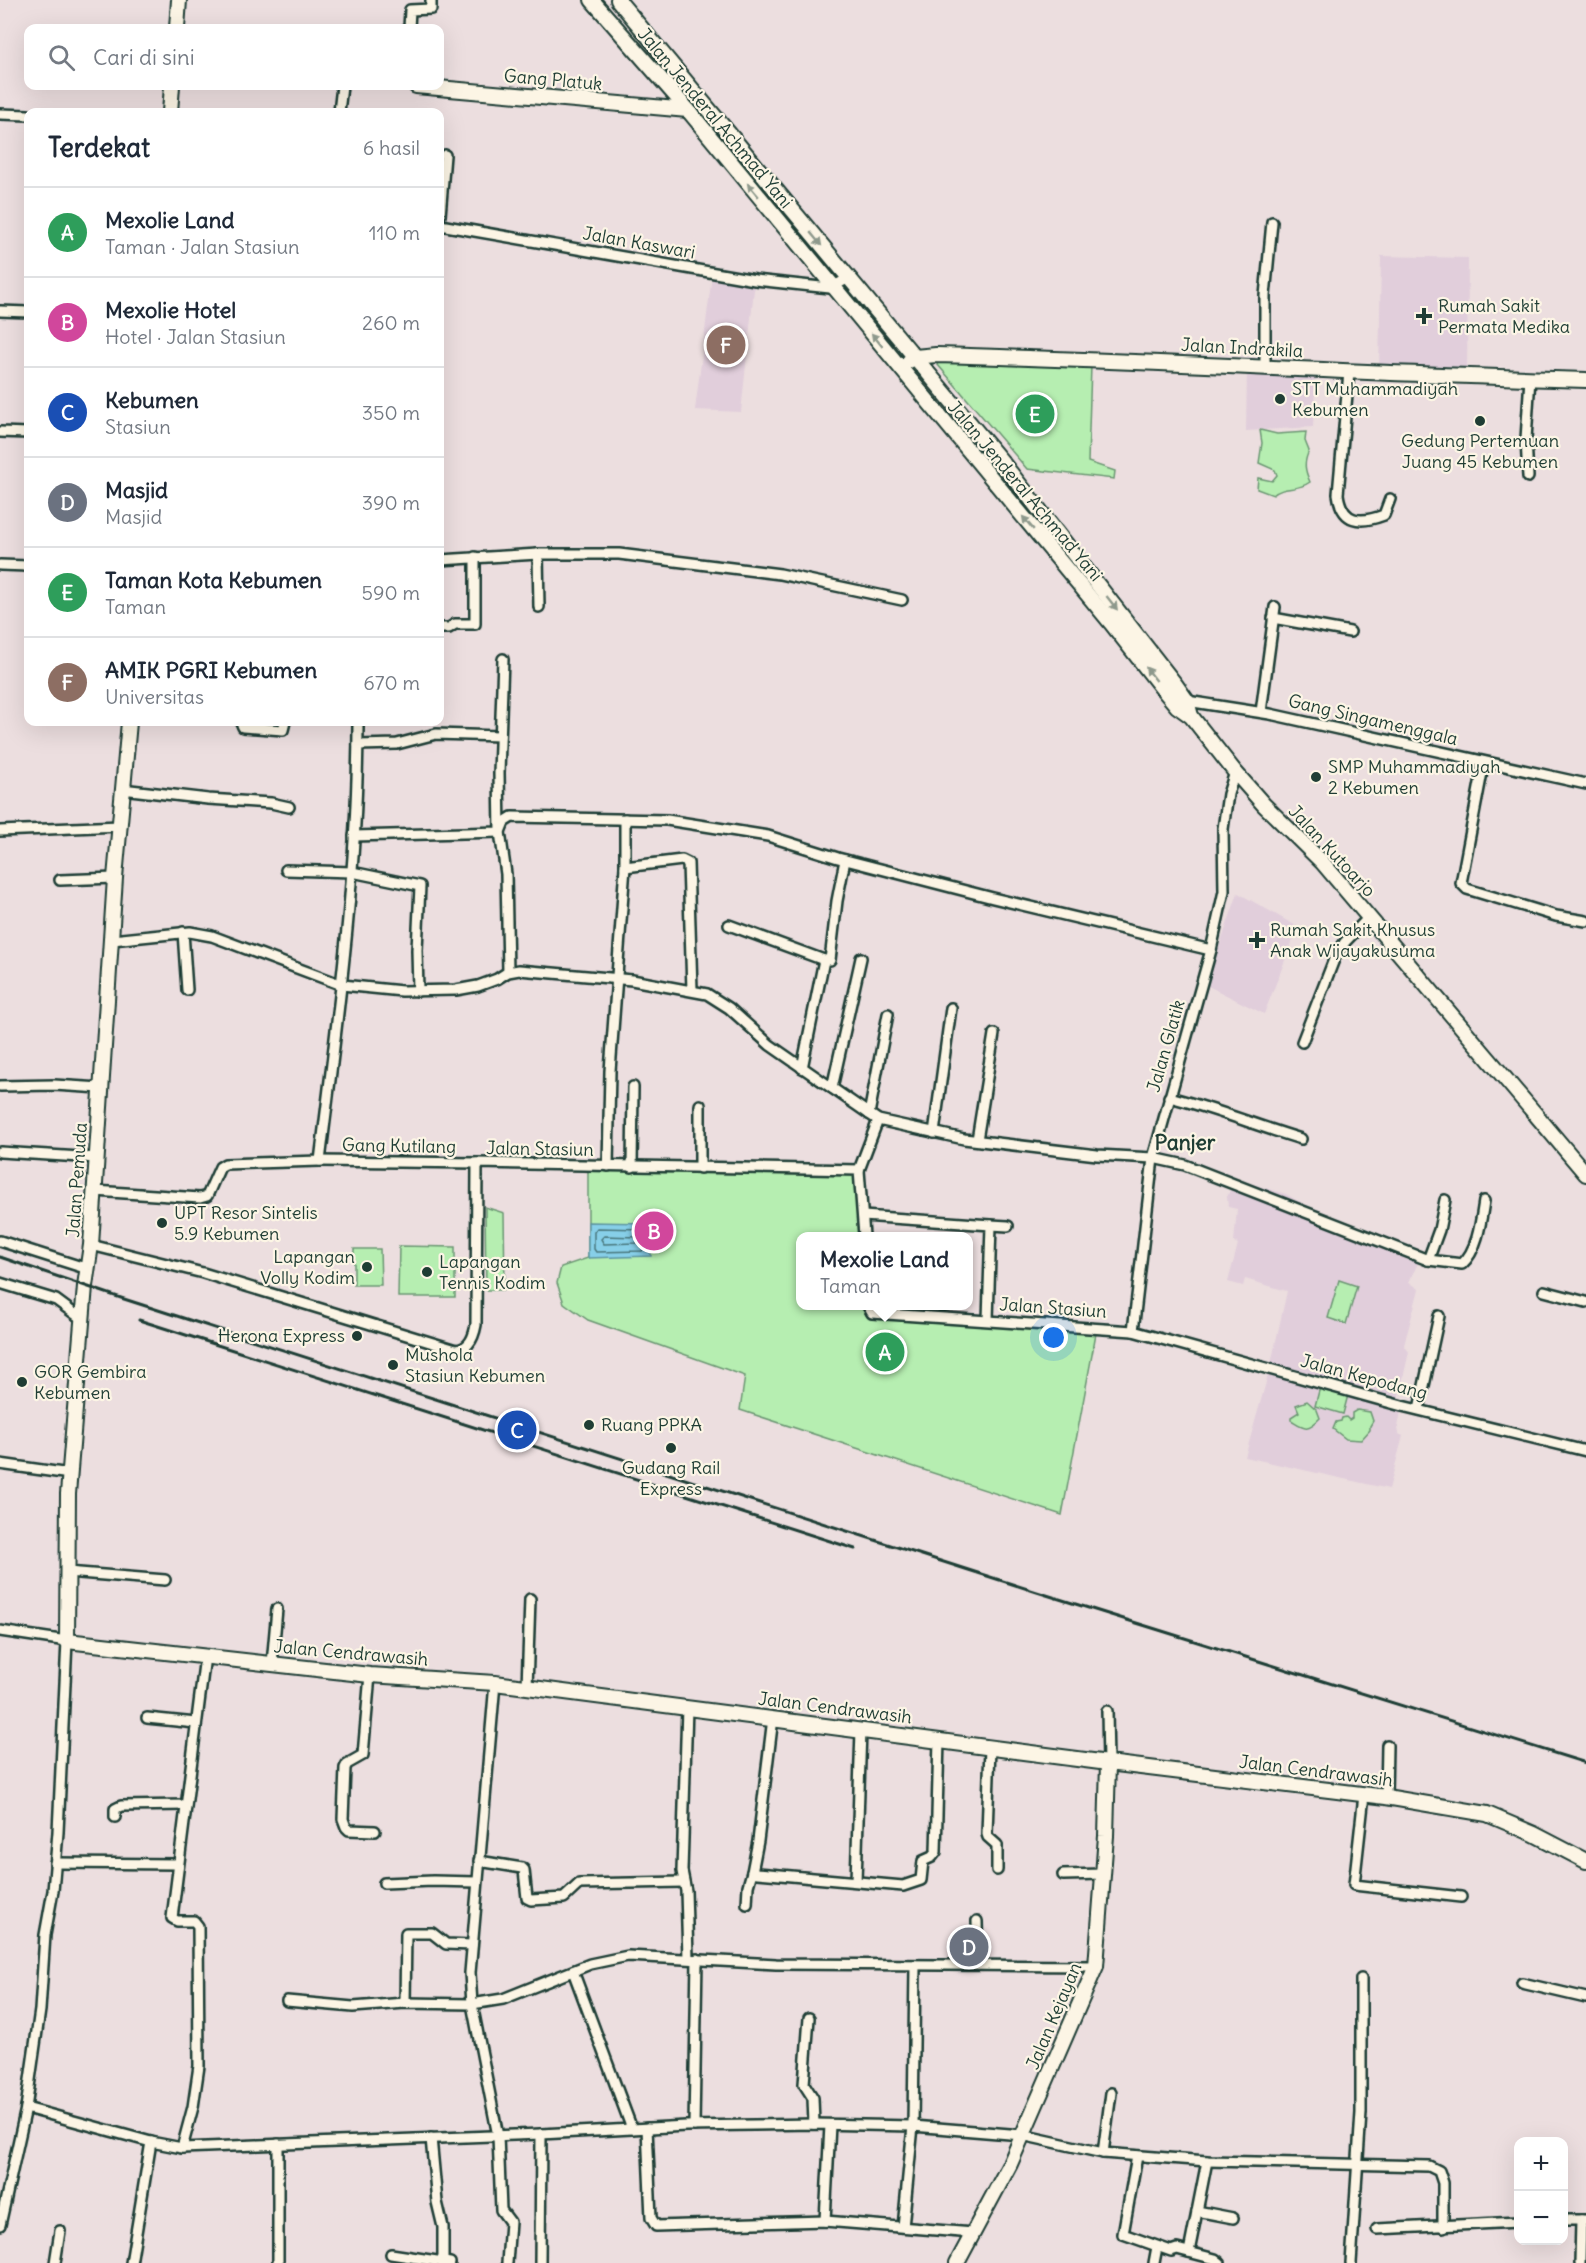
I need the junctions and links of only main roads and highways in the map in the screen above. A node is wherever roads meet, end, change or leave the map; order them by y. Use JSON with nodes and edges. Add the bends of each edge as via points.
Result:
{"nodes":[{"id":1,"x":179,"y":0,"type":"edge"},
{"id":2,"x":592,"y":0,"type":"edge"},
{"id":3,"x":618,"y":0,"type":"edge"},
{"id":4,"x":177,"y":24,"type":"edge"},
{"id":5,"x":444,"y":88,"type":"edge"},
{"id":6,"x":172,"y":90,"type":"edge"},
{"id":7,"x":170,"y":108,"type":"edge"},
{"id":8,"x":688,"y":110,"type":"junction"},
{"id":9,"x":915,"y":357,"type":"junction"},
{"id":10,"x":898,"y":366,"type":"junction"},
{"id":11,"x":1586,"y":380,"type":"edge"},
{"id":12,"x":970,"y":423,"type":"junction"},
{"id":13,"x":954,"y":433,"type":"junction"},
{"id":14,"x":1182,"y":704,"type":"junction"},
{"id":15,"x":1191,"y":716,"type":"joint"},
{"id":16,"x":129,"y":726,"type":"edge"},
{"id":17,"x":1586,"y":1174,"type":"edge"},
{"id":18,"x":67,"y":1641,"type":"joint"},
{"id":19,"x":1108,"y":1763,"type":"junction"},
{"id":20,"x":1586,"y":1861,"type":"edge"},
{"id":21,"x":957,"y":2263,"type":"edge"}],
"edges":[{"from":1,"to":4,"type":"main road"},
{"from":2,"to":8,"type":"main road","name":"Jalan Jenderal Achmad Yani"},
{"from":3,"to":9,"type":"main road","name":"Jalan Jenderal Achmad Yani","one_way":true},
{"from":5,"to":8,"type":"main road","name":"Gang Platuk"},
{"from":6,"to":7,"type":"main road"},
{"from":10,"to":8,"type":"main road","name":"Jalan Jenderal Achmad Yani","one_way":true},
{"from":9,"to":10,"type":"main road","name":"Jalan Indrakila"},
{"from":9,"to":11,"type":"main road","name":"Jalan Indrakila","via":[[984,356]]},
{"from":9,"to":12,"type":"main road","name":"Jalan Jenderal Achmad Yani"},
{"from":10,"to":13,"type":"main road","name":"Jalan Jenderal Achmad Yani"},
{"from":12,"to":13,"type":"main road"},
{"from":12,"to":14,"type":"main road","name":"Jalan Jenderal Achmad Yani","one_way":true,"via":[[1081,563]]},
{"from":14,"to":13,"type":"main road","name":"Jalan Jenderal Achmad Yani","one_way":true},
{"from":14,"to":15,"type":"main road","name":"Jalan Jenderal Achmad Yani"},
{"from":15,"to":17,"type":"main road","name":"Jalan Kutoarjo","via":[[1264,805],[1322,862]]},
{"from":16,"to":18,"type":"main road","name":"Jalan Pemuda","via":[[91,1245],[70,1474]]},
{"from":18,"to":19,"type":"main road","name":"Jalan Cendrawasih","via":[[370,1675],[495,1683]]},
{"from":19,"to":20,"type":"main road","name":"Jalan Cendrawasih","via":[[1386,1797],[1487,1814]]},
{"from":19,"to":21,"type":"main road","name":"Jalan Kejayan","via":[[1096,1966],[1010,2164]]}]}
